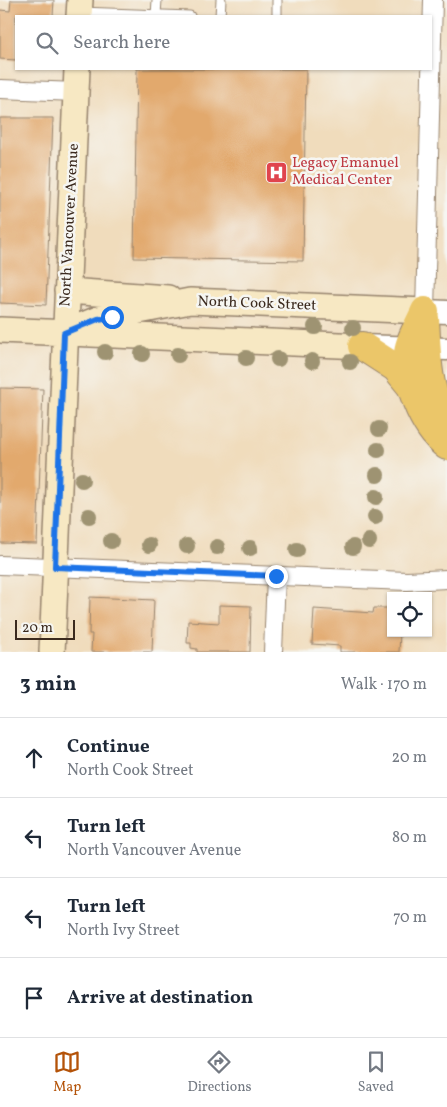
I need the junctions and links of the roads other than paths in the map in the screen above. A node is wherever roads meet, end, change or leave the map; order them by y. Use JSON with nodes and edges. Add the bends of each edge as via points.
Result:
{"nodes":[{"id":1,"x":157,"y":0,"type":"edge"},
{"id":2,"x":221,"y":0,"type":"edge"},
{"id":3,"x":277,"y":0,"type":"edge"},
{"id":4,"x":433,"y":0,"type":"edge"},
{"id":5,"x":79,"y":10,"type":"edge"},
{"id":6,"x":156,"y":15,"type":"edge"},
{"id":7,"x":220,"y":15,"type":"edge"},
{"id":8,"x":276,"y":15,"type":"edge"},
{"id":9,"x":77,"y":80,"type":"edge"},
{"id":10,"x":0,"y":89,"type":"edge"},
{"id":11,"x":67,"y":291,"type":"junction"},
{"id":12,"x":190,"y":301,"type":"junction"},
{"id":13,"x":436,"y":312,"type":"edge"},
{"id":14,"x":0,"y":330,"type":"edge"},
{"id":15,"x":64,"y":333,"type":"junction"},
{"id":16,"x":362,"y":346,"type":"junction"},
{"id":17,"x":428,"y":348,"type":"edge"},
{"id":18,"x":410,"y":384,"type":"junction"},
{"id":19,"x":447,"y":421,"type":"edge"},
{"id":20,"x":447,"y":446,"type":"edge"},
{"id":21,"x":0,"y":565,"type":"edge"},
{"id":22,"x":55,"y":567,"type":"junction"},
{"id":23,"x":276,"y":576,"type":"junction"},
{"id":24,"x":447,"y":579,"type":"edge"},
{"id":25,"x":52,"y":652,"type":"edge"},
{"id":26,"x":273,"y":652,"type":"edge"}],
"edges":[{"from":1,"to":6,"type":"lane"},
{"from":2,"to":7,"type":"lane"},
{"from":3,"to":8,"type":"lane"},
{"from":4,"to":13,"type":"street"},
{"from":5,"to":6,"type":"lane"},
{"from":9,"to":10,"type":"street"},
{"from":9,"to":11,"type":"main road","name":"North Vancouver Avenue"},
{"from":11,"to":12,"type":"main road"},
{"from":11,"to":15,"type":"main road","name":"North Vancouver Avenue"},
{"from":12,"to":13,"type":"main road","name":"North Cook Street"},
{"from":12,"to":15,"type":"main road","name":"North Cook Street","via":[[98,319]]},
{"from":13,"to":17,"type":"highway"},
{"from":14,"to":15,"type":"main road","name":"North Cook Street"},
{"from":15,"to":16,"type":"main road","name":"North Cook Street"},
{"from":15,"to":22,"type":"main road","name":"North Vancouver Avenue"},
{"from":16,"to":17,"type":"street","name":"North Cook Street"},
{"from":16,"to":18,"type":"highway","via":[[396,368]]},
{"from":17,"to":18,"type":"highway"},
{"from":17,"to":19,"type":"highway","via":[[435,402]]},
{"from":18,"to":20,"type":"highway","via":[[429,426]]},
{"from":21,"to":22,"type":"street"},
{"from":22,"to":23,"type":"street"},
{"from":22,"to":25,"type":"main road","name":"North Vancouver Avenue"},
{"from":23,"to":24,"type":"street","via":[[407,581]]},
{"from":23,"to":26,"type":"street"}]}
